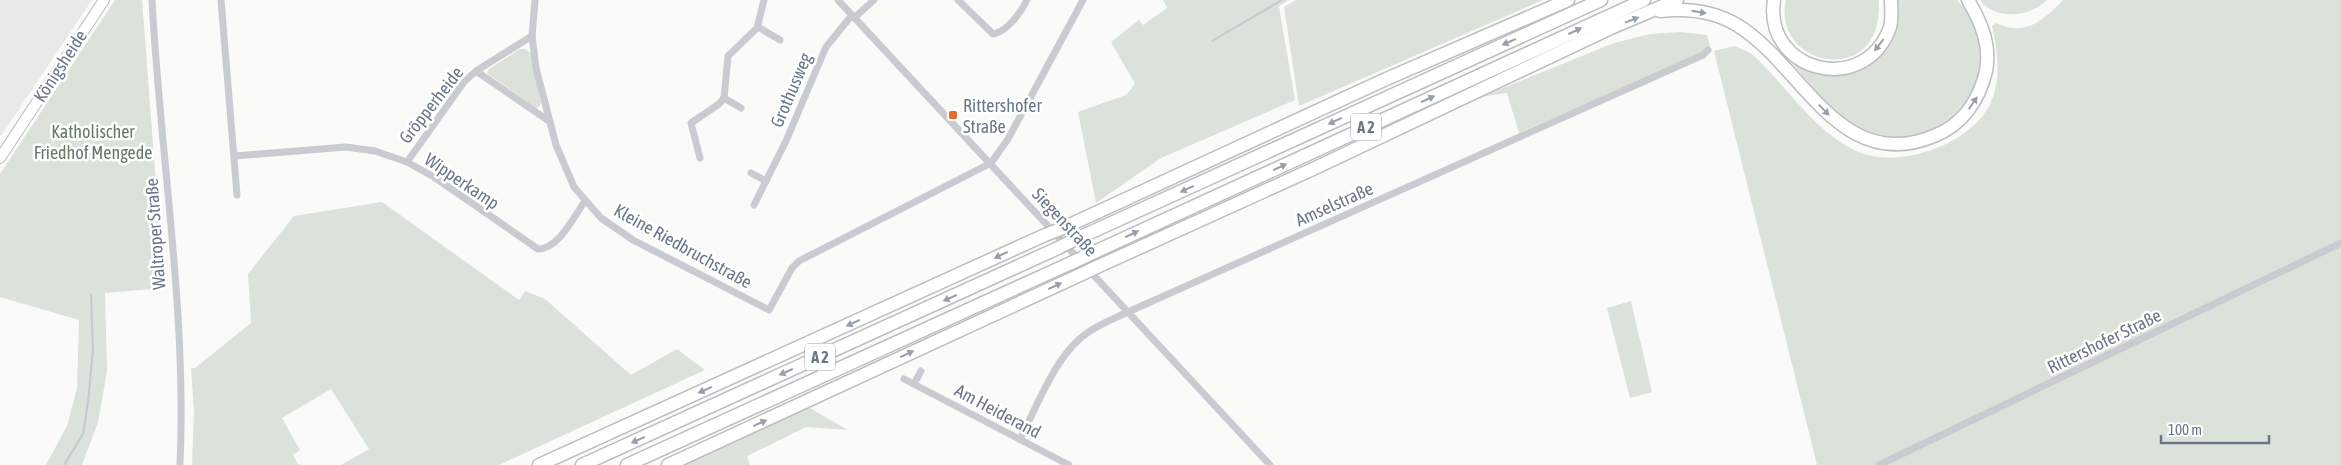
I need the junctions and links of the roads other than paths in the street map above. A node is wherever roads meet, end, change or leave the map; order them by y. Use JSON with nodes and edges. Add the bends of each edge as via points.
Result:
{"nodes":[{"id":1,"x":104,"y":0,"type":"edge"},
{"id":2,"x":152,"y":0,"type":"edge"},
{"id":3,"x":221,"y":0,"type":"edge"},
{"id":4,"x":535,"y":0,"type":"edge"},
{"id":5,"x":764,"y":0,"type":"edge"},
{"id":6,"x":838,"y":0,"type":"edge"},
{"id":7,"x":874,"y":0,"type":"edge"},
{"id":8,"x":958,"y":0,"type":"edge"},
{"id":9,"x":1027,"y":0,"type":"edge"},
{"id":10,"x":1083,"y":0,"type":"edge"},
{"id":11,"x":1559,"y":0,"type":"edge"},
{"id":12,"x":1568,"y":0,"type":"edge"},
{"id":13,"x":1601,"y":0,"type":"edge"},
{"id":14,"x":1644,"y":0,"type":"edge"},
{"id":15,"x":1677,"y":0,"type":"edge"},
{"id":16,"x":1774,"y":0,"type":"edge"},
{"id":17,"x":1891,"y":0,"type":"edge"},
{"id":18,"x":1968,"y":0,"type":"edge"},
{"id":19,"x":1650,"y":12,"type":"junction"},
{"id":20,"x":853,"y":17,"type":"junction"},
{"id":21,"x":1509,"y":25,"type":"junction"},
{"id":22,"x":758,"y":27,"type":"junction"},
{"id":23,"x":532,"y":36,"type":"junction"},
{"id":24,"x":780,"y":40,"type":"dead end"},
{"id":25,"x":1708,"y":50,"type":"dead end"},
{"id":26,"x":476,"y":71,"type":"junction"},
{"id":27,"x":724,"y":98,"type":"junction"},
{"id":28,"x":741,"y":108,"type":"dead end"},
{"id":29,"x":549,"y":121,"type":"junction"},
{"id":30,"x":234,"y":156,"type":"junction"},
{"id":31,"x":0,"y":158,"type":"edge"},
{"id":32,"x":700,"y":158,"type":"dead end"},
{"id":33,"x":406,"y":162,"type":"junction"},
{"id":34,"x":991,"y":163,"type":"junction"},
{"id":35,"x":751,"y":173,"type":"dead end"},
{"id":36,"x":766,"y":181,"type":"junction"},
{"id":37,"x":237,"y":195,"type":"dead end"},
{"id":38,"x":585,"y":201,"type":"junction"},
{"id":39,"x":754,"y":205,"type":"dead end"},
{"id":40,"x":2341,"y":243,"type":"edge"},
{"id":41,"x":1128,"y":312,"type":"junction"},
{"id":42,"x":921,"y":371,"type":"dead end"},
{"id":43,"x":904,"y":379,"type":"dead end"},
{"id":44,"x":914,"y":384,"type":"junction"},
{"id":45,"x":1020,"y":439,"type":"junction"},
{"id":46,"x":180,"y":465,"type":"edge"},
{"id":47,"x":539,"y":465,"type":"edge"},
{"id":48,"x":582,"y":465,"type":"edge"},
{"id":49,"x":626,"y":465,"type":"edge"},
{"id":50,"x":668,"y":465,"type":"edge"},
{"id":51,"x":1069,"y":465,"type":"edge"},
{"id":52,"x":1270,"y":465,"type":"edge"},
{"id":53,"x":1879,"y":465,"type":"edge"}],
"edges":[{"from":1,"to":31,"type":"main road","name":"Königsheide"},
{"from":2,"to":46,"type":"street","name":"Waltroper Straße","via":[[179,343]]},
{"from":3,"to":30,"type":"street"},
{"from":4,"to":23,"type":"street","name":"Kleine Riedbruchstraße"},
{"from":5,"to":22,"type":"street"},
{"from":6,"to":20,"type":"street","name":"Siegenstraße"},
{"from":7,"to":20,"type":"street","name":"Grothusweg"},
{"from":8,"to":9,"type":"street","via":[[993,34],[1001,32],[1015,18]]},
{"from":10,"to":34,"type":"street","via":[[1008,139]]},
{"from":11,"to":21,"type":"highway"},
{"from":12,"to":21,"type":"highway"},
{"from":13,"to":48,"type":"highway","number":"A 2","one_way":true,"bridge":true},
{"from":49,"to":14,"type":"highway","number":"A 2","one_way":true,"bridge":true},
{"from":15,"to":19,"type":"highway"},
{"from":17,"to":16,"type":"highway","one_way":true,"via":[[1891,20],[1884,40],[1869,58],[1842,69],[1821,69],[1791,53],[1776,28]]},
{"from":19,"to":18,"type":"highway","one_way":true,"via":[[1686,10],[1711,14],[1736,24],[1771,52],[1843,127],[1876,142],[1898,145],[1924,140],[1946,130],[1958,122],[1980,92],[1987,63],[1987,45],[1983,28]]},
{"from":50,"to":19,"type":"highway","one_way":true,"bridge":true},
{"from":20,"to":34,"type":"street","name":"Siegenstraße"},
{"from":20,"to":36,"type":"street","name":"Grothusweg","via":[[826,47]]},
{"from":21,"to":47,"type":"highway","one_way":true,"bridge":true},
{"from":22,"to":24,"type":"street"},
{"from":22,"to":27,"type":"street","via":[[728,56]]},
{"from":23,"to":26,"type":"street","name":"Gröpperheide"},
{"from":23,"to":29,"type":"street","name":"Kleine Riedbruchstraße"},
{"from":25,"to":41,"type":"street","name":"Amselstraße","via":[[1600,102]]},
{"from":26,"to":29,"type":"street"},
{"from":26,"to":33,"type":"street","name":"Gröpperheide","via":[[464,82]]},
{"from":27,"to":28,"type":"street"},
{"from":27,"to":32,"type":"street","via":[[691,123]]},
{"from":29,"to":38,"type":"street","name":"Kleine Riedbruchstraße","via":[[564,167]]},
{"from":30,"to":33,"type":"street","name":"Wipperkamp","via":[[346,147],[375,151]]},
{"from":30,"to":37,"type":"street"},
{"from":33,"to":38,"type":"street","name":"Wipperkamp","via":[[434,177],[538,249],[556,241]]},
{"from":34,"to":38,"type":"street","name":"Kleine Riedbruchstraße","via":[[799,261],[769,310],[633,240],[601,218]]},
{"from":34,"to":41,"type":"street","name":"Siegenstraße"},
{"from":35,"to":36,"type":"street"},
{"from":36,"to":39,"type":"street","name":"Grothusweg"},
{"from":40,"to":53,"type":"street","name":"Rittershofer Straße"},
{"from":41,"to":45,"type":"street","name":"Amselstraße","via":[[1090,331],[1074,344],[1058,366]]},
{"from":41,"to":52,"type":"street","name":"Siegenstraße"},
{"from":42,"to":44,"type":"street"},
{"from":43,"to":44,"type":"street","name":"Am Heiderand"},
{"from":44,"to":45,"type":"street","name":"Am Heiderand"},
{"from":45,"to":51,"type":"street","name":"Am Heiderand"}]}
